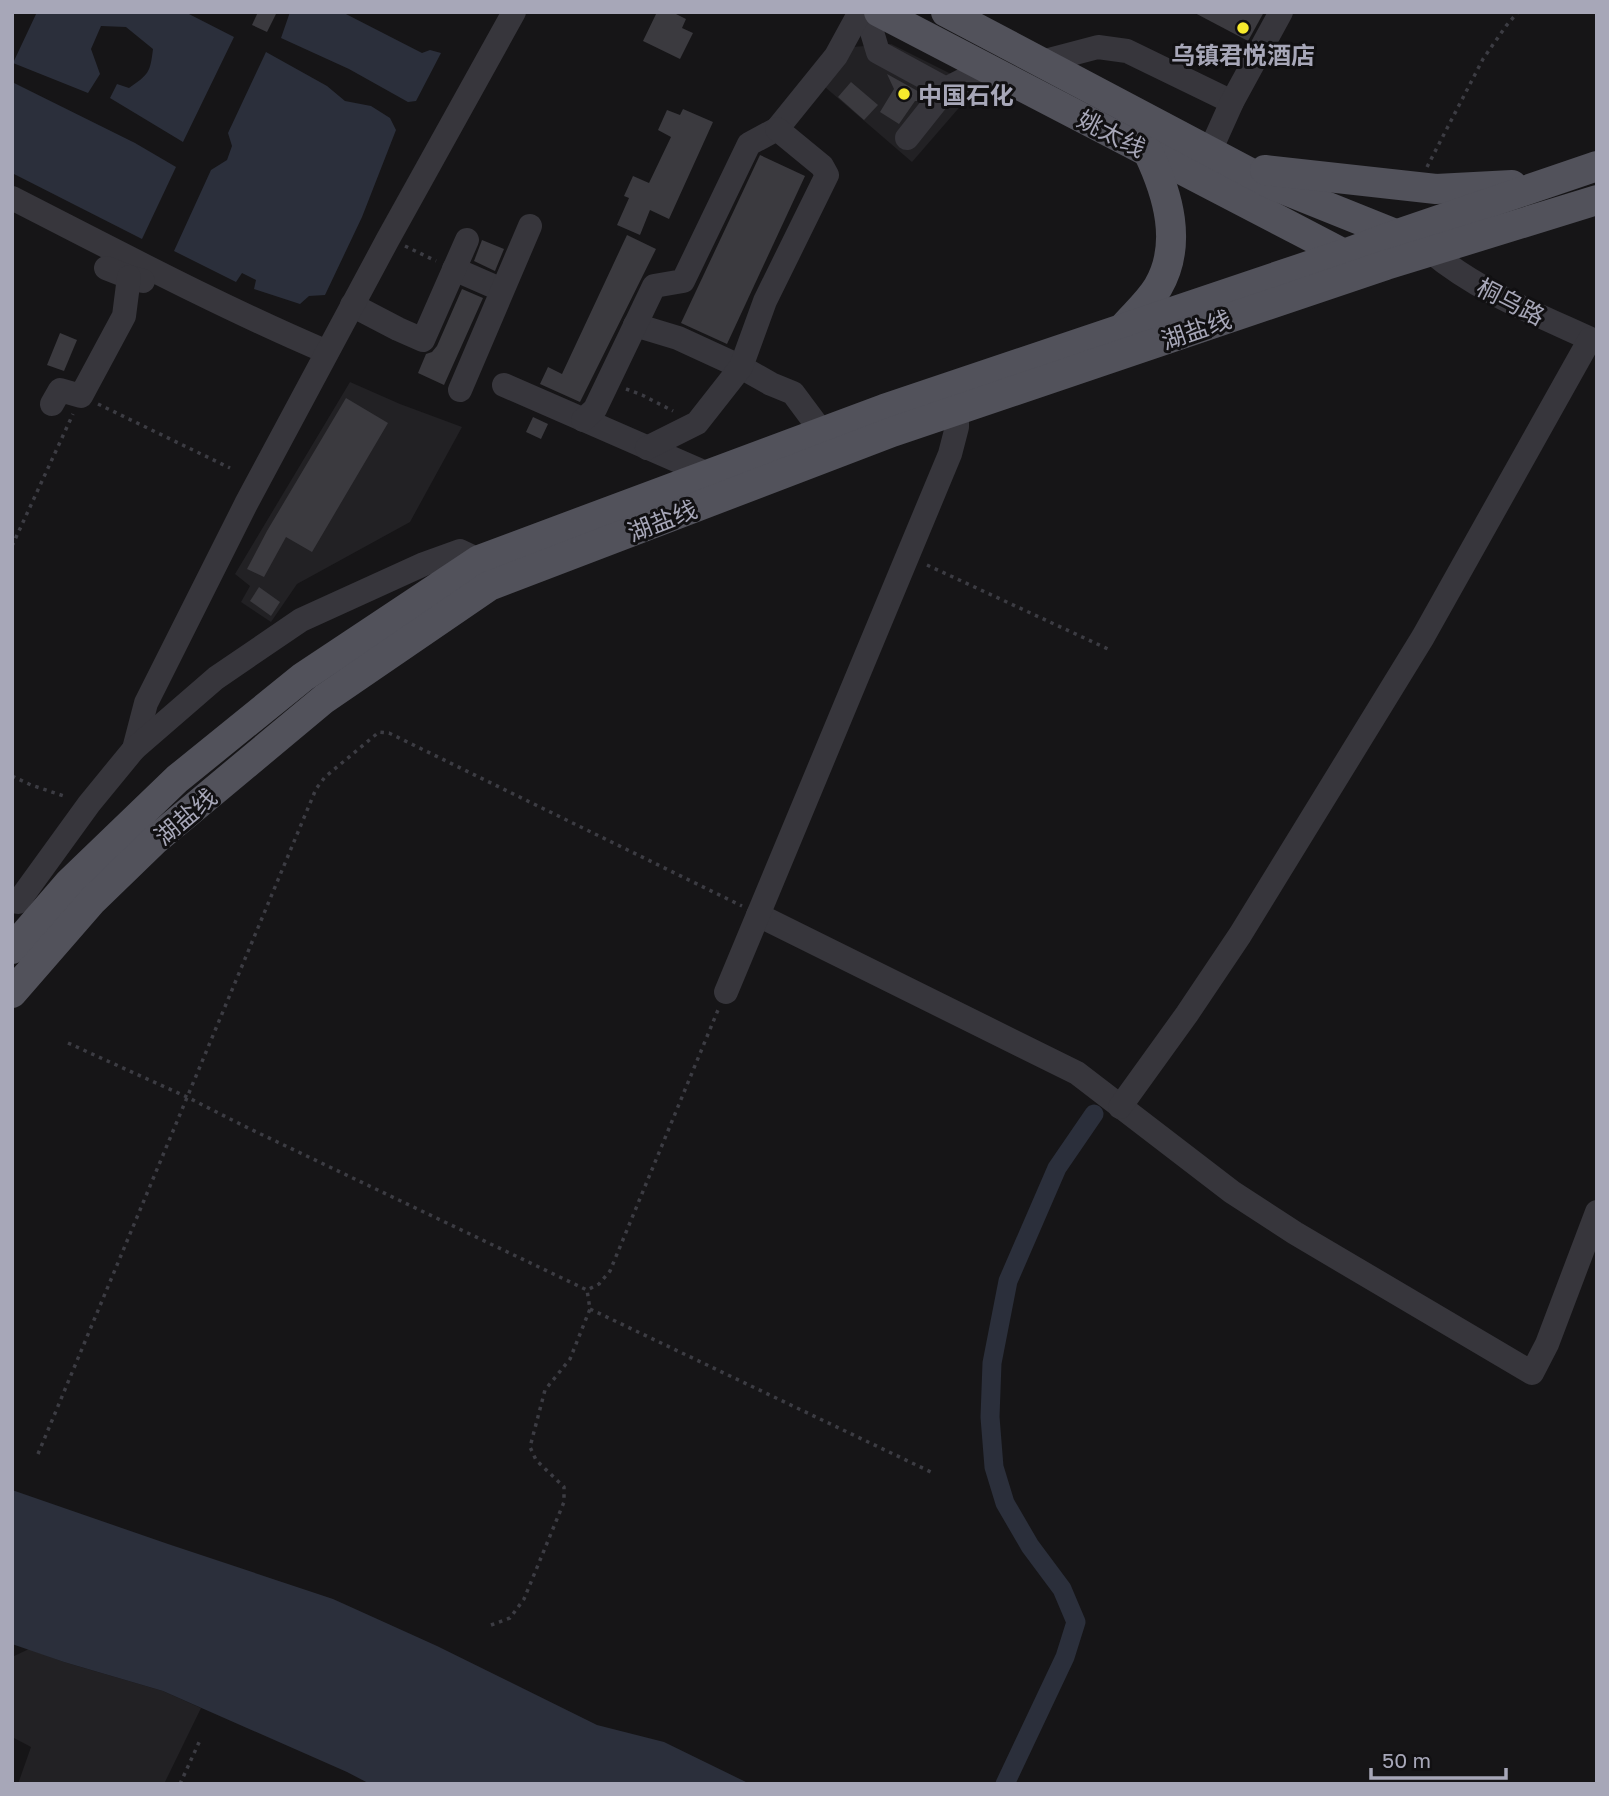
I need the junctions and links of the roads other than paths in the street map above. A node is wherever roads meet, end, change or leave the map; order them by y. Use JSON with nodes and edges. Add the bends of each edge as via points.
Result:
{"nodes":[{"id":1,"x":514,"y":12,"type":"edge"},
{"id":2,"x":860,"y":12,"type":"edge"},
{"id":3,"x":866,"y":12,"type":"edge"},
{"id":4,"x":879,"y":12,"type":"edge"},
{"id":5,"x":946,"y":12,"type":"edge"},
{"id":6,"x":1281,"y":12,"type":"edge"},
{"id":7,"x":1041,"y":62,"type":"junction"},
{"id":8,"x":987,"y":68,"type":"junction"},
{"id":9,"x":946,"y":89,"type":"junction"},
{"id":10,"x":1232,"y":102,"type":"junction"},
{"id":11,"x":777,"y":129,"type":"junction"},
{"id":12,"x":907,"y":138,"type":"dead end"},
{"id":13,"x":1210,"y":151,"type":"junction"},
{"id":14,"x":1148,"y":152,"type":"junction"},
{"id":15,"x":1597,"y":166,"type":"edge"},
{"id":16,"x":1242,"y":168,"type":"junction"},
{"id":17,"x":1547,"y":183,"type":"junction"},
{"id":18,"x":12,"y":198,"type":"edge"},
{"id":19,"x":1597,"y":200,"type":"edge"},
{"id":20,"x":530,"y":226,"type":"dead end"},
{"id":21,"x":1398,"y":234,"type":"junction"},
{"id":22,"x":467,"y":240,"type":"dead end"},
{"id":23,"x":1430,"y":251,"type":"junction"},
{"id":24,"x":1345,"y":254,"type":"junction"},
{"id":25,"x":1386,"y":265,"type":"junction"},
{"id":26,"x":106,"y":268,"type":"dead end"},
{"id":27,"x":454,"y":269,"type":"junction"},
{"id":28,"x":159,"y":273,"type":"junction"},
{"id":29,"x":129,"y":278,"type":"junction"},
{"id":30,"x":502,"y":290,"type":"junction"},
{"id":31,"x":352,"y":305,"type":"junction"},
{"id":32,"x":635,"y":325,"type":"junction"},
{"id":33,"x":1122,"y":329,"type":"junction"},
{"id":34,"x":1594,"y":341,"type":"edge"},
{"id":35,"x":327,"y":352,"type":"junction"},
{"id":36,"x":741,"y":367,"type":"junction"},
{"id":37,"x":504,"y":386,"type":"dead end"},
{"id":38,"x":460,"y":390,"type":"dead end"},
{"id":39,"x":52,"y":404,"type":"dead end"},
{"id":40,"x":957,"y":410,"type":"junction"},
{"id":41,"x":583,"y":420,"type":"junction"},
{"id":42,"x":822,"y":432,"type":"junction"},
{"id":43,"x":647,"y":448,"type":"junction"},
{"id":44,"x":708,"y":474,"type":"junction"},
{"id":45,"x":479,"y":559,"type":"junction"},
{"id":46,"x":134,"y":750,"type":"junction"},
{"id":47,"x":18,"y":902,"type":"dead end"},
{"id":48,"x":758,"y":915,"type":"junction"},
{"id":49,"x":12,"y":949,"type":"edge"},
{"id":50,"x":726,"y":992,"type":"road end"},
{"id":51,"x":12,"y":993,"type":"edge"},
{"id":52,"x":1120,"y":1107,"type":"junction"},
{"id":53,"x":1597,"y":1212,"type":"edge"}],
"edges":[{"from":1,"to":31,"type":"street"},
{"from":2,"to":11,"type":"street","via":[[836,56]]},
{"from":3,"to":9,"type":"street","via":[[878,51]]},
{"from":4,"to":8,"type":"main road","name":"姚太线"},
{"from":5,"to":7,"type":"main road","name":"姚太线"},
{"from":6,"to":10,"type":"street"},
{"from":7,"to":10,"type":"street","via":[[1098,47],[1128,51]]},
{"from":7,"to":13,"type":"main road","name":"姚太线"},
{"from":8,"to":9,"type":"street"},
{"from":8,"to":14,"type":"main road","name":"姚太线"},
{"from":9,"to":12,"type":"street"},
{"from":10,"to":13,"type":"street"},
{"from":11,"to":32,"type":"street","via":[[749,144],[683,281],[654,286]]},
{"from":11,"to":36,"type":"street","via":[[827,174],[765,301]]},
{"from":13,"to":16,"type":"main road","name":"姚太线"},
{"from":14,"to":24,"type":"main road","name":"姚太线"},
{"from":14,"to":33,"type":"main road","via":[[1169,206],[1172,241],[1157,289]]},
{"from":15,"to":17,"type":"main road","name":"湖盐线"},
{"from":16,"to":17,"type":"main road","via":[[1436,189]]},
{"from":16,"to":21,"type":"main road","name":"姚太线","via":[[1273,185]]},
{"from":17,"to":21,"type":"main road","name":"湖盐线"},
{"from":18,"to":28,"type":"street"},
{"from":19,"to":23,"type":"main road","name":"湖盐线"},
{"from":20,"to":30,"type":"street"},
{"from":21,"to":23,"type":"main road","name":"姚太线"},
{"from":21,"to":24,"type":"main road","name":"湖盐线"},
{"from":22,"to":27,"type":"street"},
{"from":23,"to":25,"type":"main road","name":"湖盐线"},
{"from":23,"to":34,"type":"street","name":"桐乌路","via":[[1486,290]]},
{"from":24,"to":25,"type":"main road","name":"姚太线"},
{"from":24,"to":33,"type":"main road","name":"湖盐线"},
{"from":25,"to":40,"type":"main road","name":"湖盐线"},
{"from":26,"to":29,"type":"street"},
{"from":27,"to":30,"type":"street"},
{"from":27,"to":31,"type":"street","via":[[423,340]]},
{"from":28,"to":29,"type":"street","via":[[148,281]]},
{"from":28,"to":35,"type":"street"},
{"from":29,"to":39,"type":"street","via":[[124,316],[81,396],[60,390]]},
{"from":30,"to":38,"type":"street"},
{"from":31,"to":35,"type":"street"},
{"from":32,"to":36,"type":"street","via":[[678,338]]},
{"from":32,"to":41,"type":"street","via":[[595,409]]},
{"from":33,"to":42,"type":"main road","name":"湖盐线"},
{"from":34,"to":52,"type":"street","via":[[1423,637],[1240,935]]},
{"from":35,"to":46,"type":"street","via":[[146,703]]},
{"from":36,"to":42,"type":"street","via":[[793,393]]},
{"from":36,"to":43,"type":"street","via":[[697,423]]},
{"from":37,"to":41,"type":"street"},
{"from":40,"to":48,"type":"street","via":[[950,454],[916,562]]},
{"from":40,"to":51,"type":"main road","name":"湖盐线","via":[[489,586],[324,699],[155,840],[92,901]]},
{"from":41,"to":43,"type":"street"},
{"from":42,"to":44,"type":"main road","name":"湖盐线"},
{"from":43,"to":44,"type":"street"},
{"from":44,"to":45,"type":"main road","name":"湖盐线"},
{"from":45,"to":46,"type":"street","via":[[460,551],[448,555],[301,620],[216,678]]},
{"from":45,"to":49,"type":"main road","name":"湖盐线","via":[[303,677],[177,779],[69,883]]},
{"from":46,"to":47,"type":"street"},
{"from":48,"to":50,"type":"street"},
{"from":48,"to":52,"type":"street","via":[[1077,1073]]},
{"from":52,"to":53,"type":"street","via":[[1284,1226],[1532,1373]]}]}
